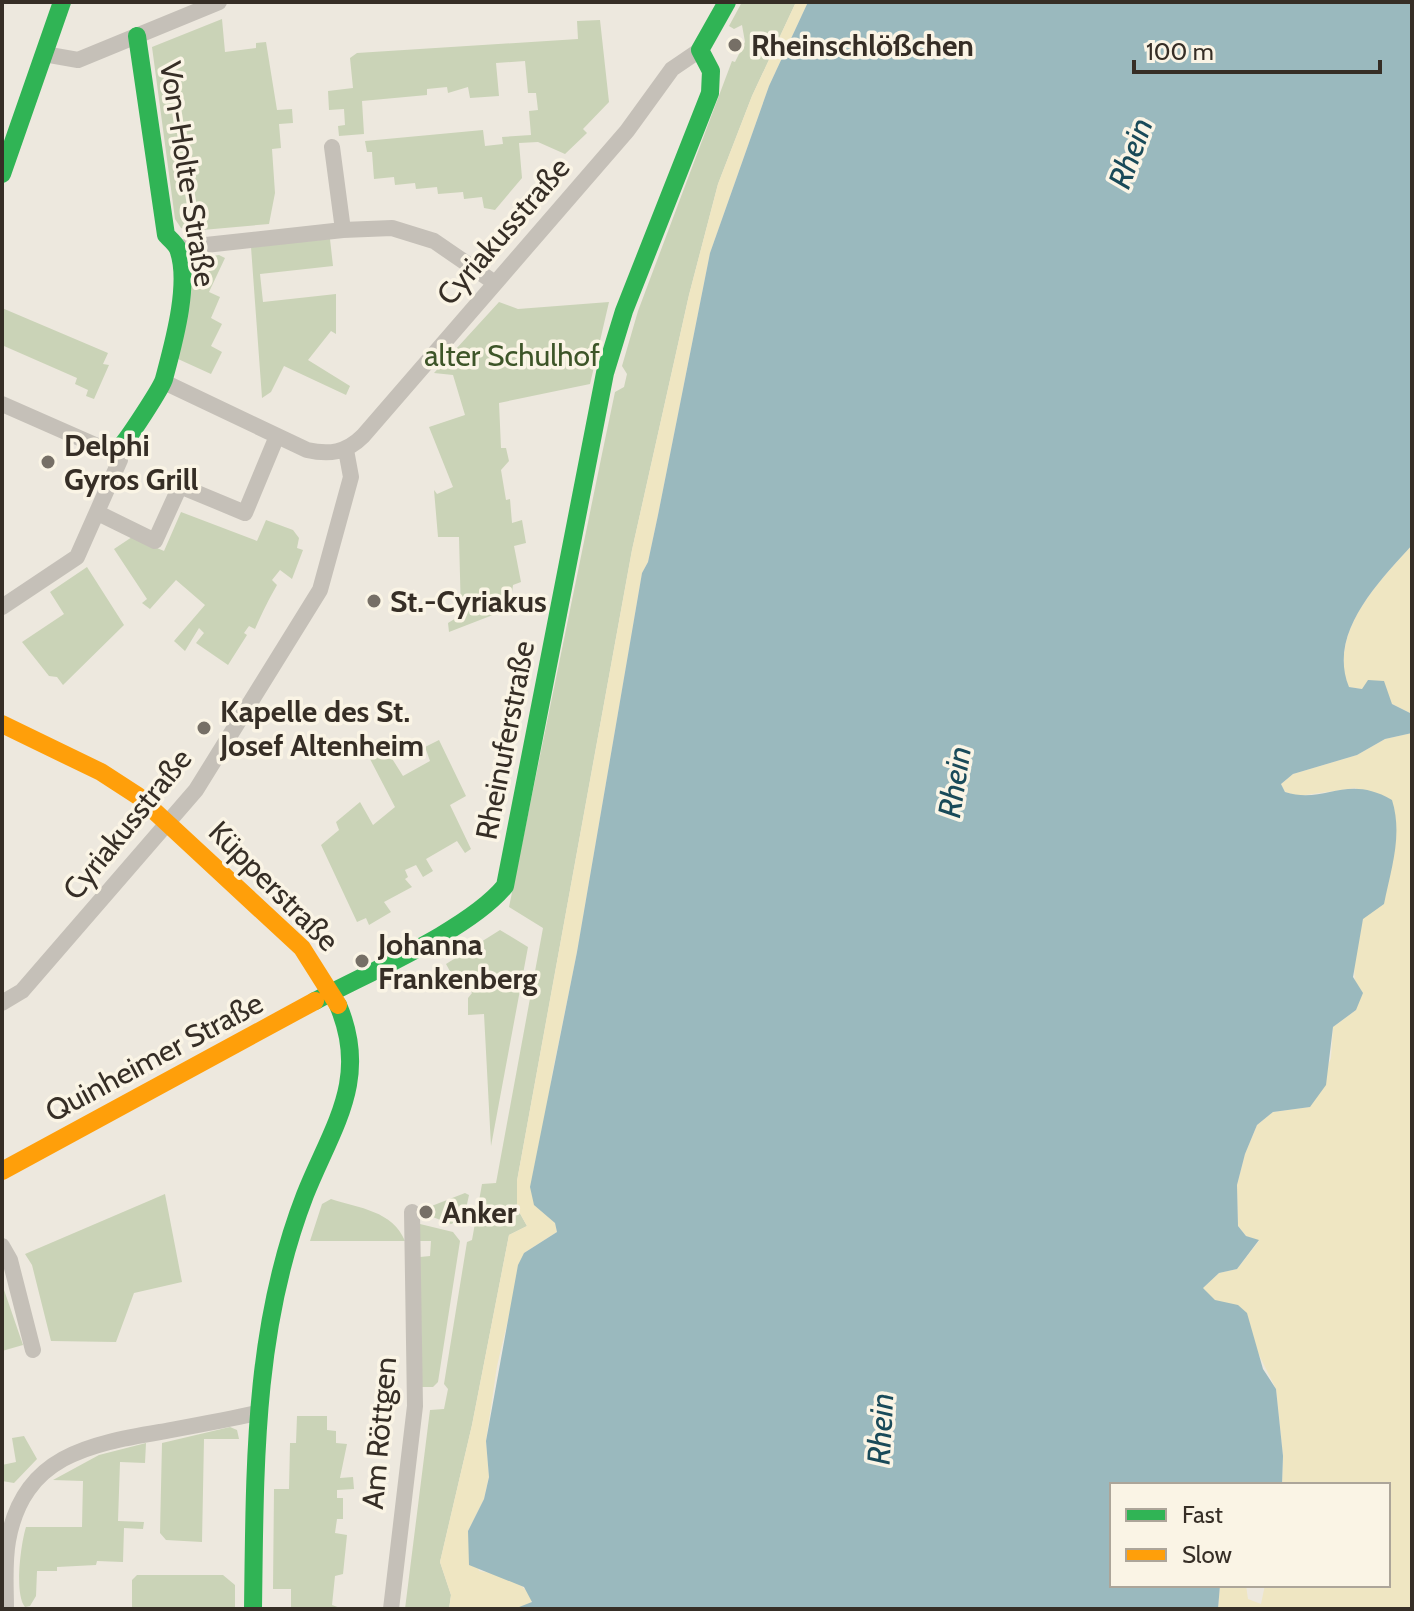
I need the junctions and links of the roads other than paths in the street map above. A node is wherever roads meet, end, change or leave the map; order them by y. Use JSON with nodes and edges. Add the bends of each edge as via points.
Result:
{"nodes":[{"id":1,"x":62,"y":2,"type":"edge"},
{"id":2,"x":219,"y":2,"type":"edge"},
{"id":3,"x":727,"y":2,"type":"edge"},
{"id":4,"x":137,"y":36,"type":"junction"},
{"id":5,"x":700,"y":50,"type":"junction"},
{"id":6,"x":44,"y":54,"type":"junction"},
{"id":7,"x":332,"y":147,"type":"dead end"},
{"id":8,"x":2,"y":174,"type":"edge"},
{"id":9,"x":343,"y":230,"type":"junction"},
{"id":10,"x":178,"y":248,"type":"junction"},
{"id":11,"x":495,"y":283,"type":"junction"},
{"id":12,"x":164,"y":382,"type":"junction"},
{"id":13,"x":2,"y":404,"type":"edge"},
{"id":14,"x":277,"y":436,"type":"junction"},
{"id":15,"x":120,"y":447,"type":"junction"},
{"id":16,"x":346,"y":450,"type":"junction"},
{"id":17,"x":98,"y":513,"type":"junction"},
{"id":18,"x":2,"y":607,"type":"edge"},
{"id":19,"x":2,"y":724,"type":"edge"},
{"id":20,"x":171,"y":823,"type":"junction"},
{"id":21,"x":333,"y":993,"type":"junction"},
{"id":22,"x":2,"y":1003,"type":"edge"},
{"id":23,"x":2,"y":1171,"type":"edge"},
{"id":24,"x":412,"y":1212,"type":"dead end"},
{"id":25,"x":2,"y":1246,"type":"edge"},
{"id":26,"x":33,"y":1350,"type":"dead end"},
{"id":27,"x":257,"y":1413,"type":"junction"},
{"id":28,"x":6,"y":1609,"type":"edge"},
{"id":29,"x":253,"y":1609,"type":"edge"},
{"id":30,"x":391,"y":1609,"type":"edge"}],
"edges":[{"from":1,"to":6,"type":"street"},
{"from":2,"to":4,"type":"street"},
{"from":3,"to":5,"type":"street"},
{"from":4,"to":6,"type":"street","via":[[78,60]]},
{"from":4,"to":10,"type":"street","name":"Von-Holte-Straße","via":[[166,235]]},
{"from":5,"to":11,"type":"street","name":"Cyriakusstraße","via":[[672,69],[627,131]]},
{"from":5,"to":21,"type":"street","name":"Rheinuferstraße","via":[[711,71],[710,93],[605,373],[505,886],[448,929]]},
{"from":6,"to":8,"type":"street"},
{"from":7,"to":9,"type":"street"},
{"from":9,"to":10,"type":"street"},
{"from":9,"to":11,"type":"street","via":[[407,230],[453,252]]},
{"from":10,"to":12,"type":"street","name":"Von-Holte-Straße","via":[[181,311]]},
{"from":11,"to":16,"type":"street","name":"Cyriakusstraße"},
{"from":12,"to":14,"type":"street"},
{"from":12,"to":15,"type":"street","name":"Von-Holte-Straße","via":[[151,393],[135,432]]},
{"from":13,"to":15,"type":"street","via":[[102,448]]},
{"from":14,"to":16,"type":"street","via":[[321,454]]},
{"from":14,"to":17,"type":"street","via":[[245,513],[180,486],[155,541]]},
{"from":15,"to":17,"type":"street","via":[[120,460]]},
{"from":16,"to":20,"type":"street","name":"Cyriakusstraße","via":[[351,477],[320,590],[233,734]]},
{"from":17,"to":18,"type":"street","via":[[77,557]]},
{"from":19,"to":20,"type":"street","name":"Küpperstraße","via":[[101,772]]},
{"from":20,"to":21,"type":"street","name":"Küpperstraße","via":[[302,948]]},
{"from":20,"to":22,"type":"street","name":"Cyriakusstraße","via":[[22,991]]},
{"from":21,"to":23,"type":"street","name":"Quinheimer Straße"},
{"from":21,"to":27,"type":"street","name":"Küpperstraße","via":[[349,1041],[351,1078],[274,1297]]},
{"from":24,"to":30,"type":"street","name":"Am Röttgen","via":[[415,1406]]},
{"from":25,"to":26,"type":"street"},
{"from":27,"to":28,"type":"street","via":[[91,1444],[53,1465],[23,1500],[11,1528]]},
{"from":27,"to":29,"type":"street","name":"Küpperstraße"}]}
